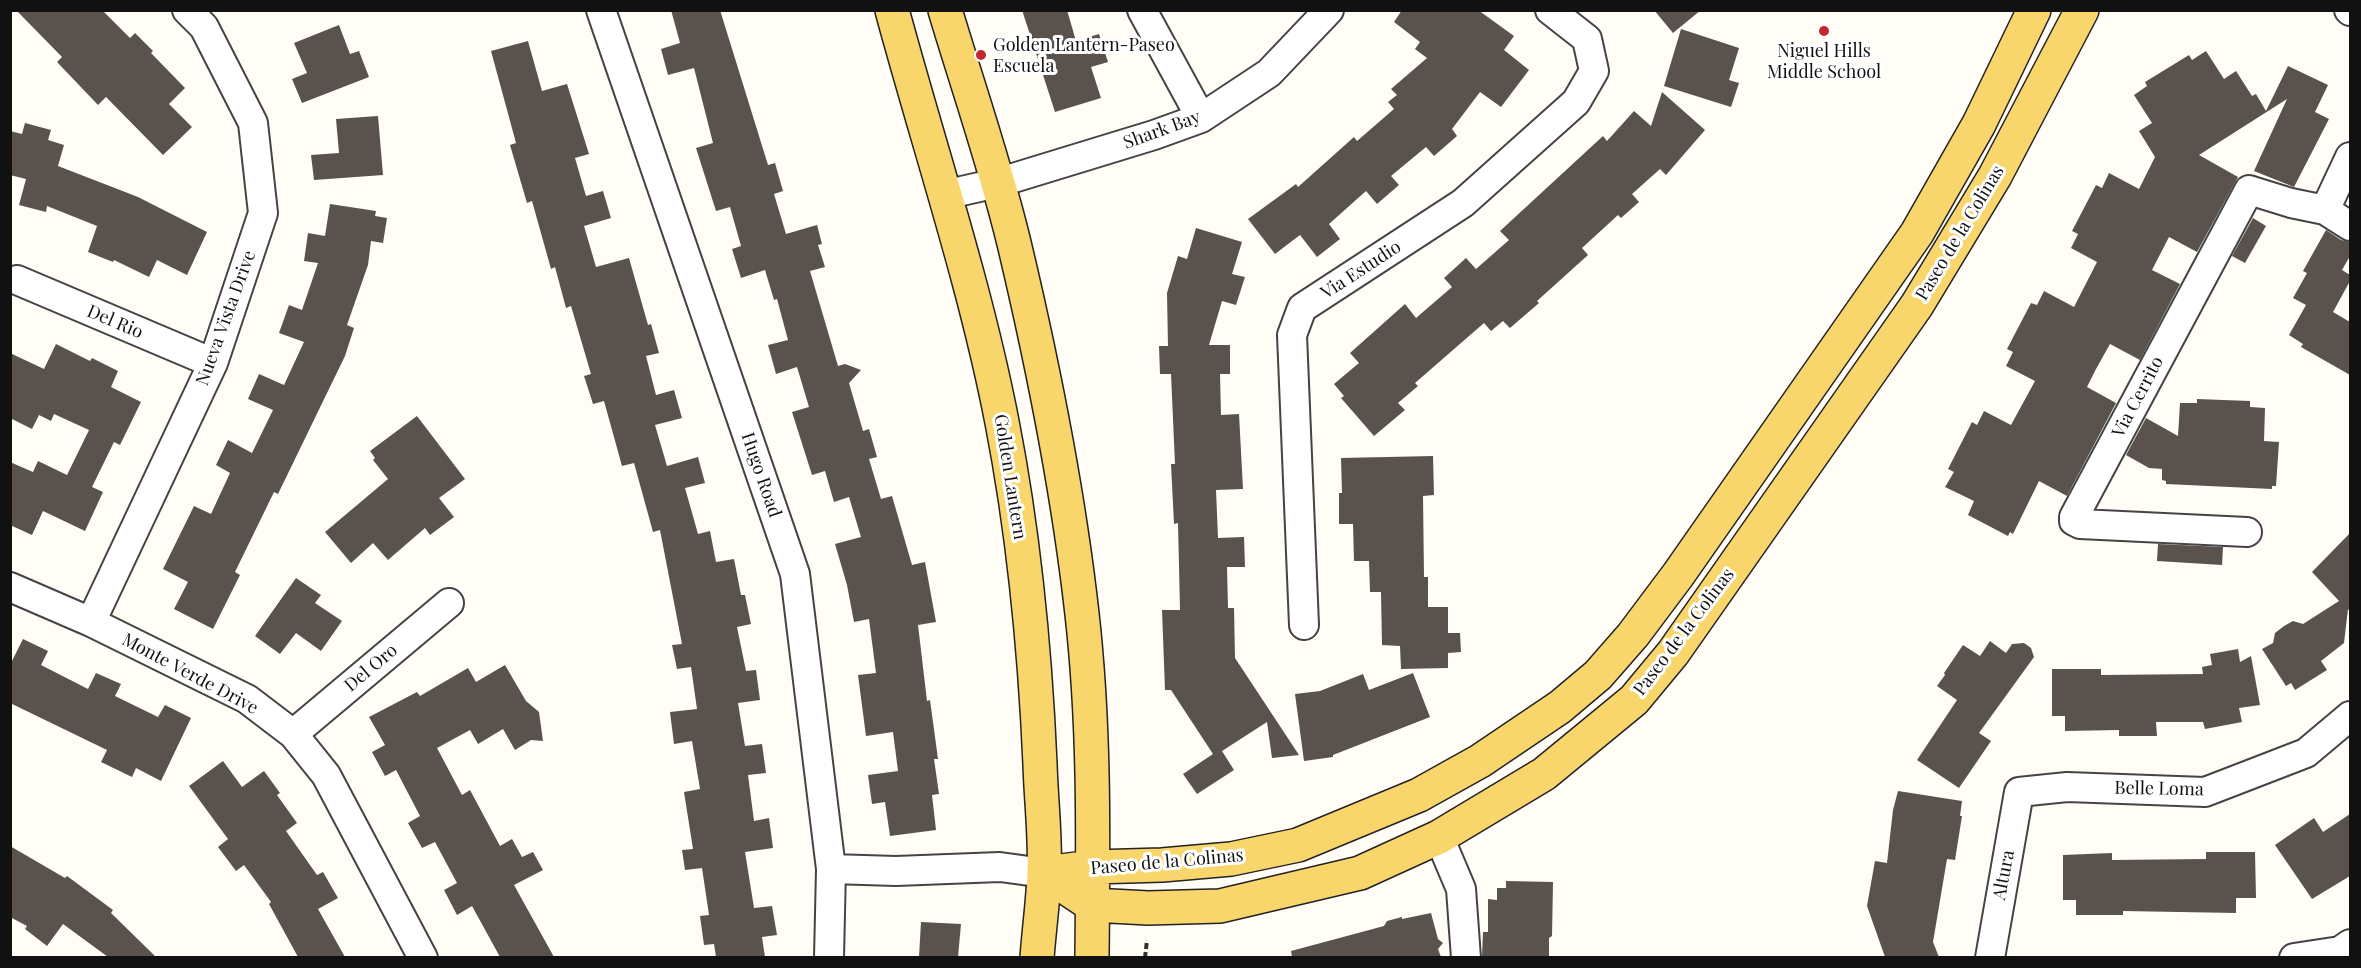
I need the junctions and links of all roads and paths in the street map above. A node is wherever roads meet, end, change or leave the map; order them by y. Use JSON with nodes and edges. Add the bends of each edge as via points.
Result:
{"nodes":[{"id":1,"x":187,"y":10,"type":"edge"},
{"id":2,"x":601,"y":10,"type":"edge"},
{"id":3,"x":892,"y":10,"type":"edge"},
{"id":4,"x":945,"y":10,"type":"edge"},
{"id":5,"x":1142,"y":10,"type":"edge"},
{"id":6,"x":1329,"y":10,"type":"edge"},
{"id":7,"x":1550,"y":10,"type":"edge"},
{"id":8,"x":2034,"y":10,"type":"edge"},
{"id":9,"x":2082,"y":10,"type":"edge"},
{"id":10,"x":1201,"y":118,"type":"junction"},
{"id":11,"x":2350,"y":157,"type":"edge"},
{"id":12,"x":997,"y":183,"type":"junction"},
{"id":13,"x":944,"y":195,"type":"junction"},
{"id":14,"x":2325,"y":210,"type":"junction"},
{"id":15,"x":2350,"y":226,"type":"edge"},
{"id":16,"x":17,"y":280,"type":"dead end"},
{"id":17,"x":213,"y":363,"type":"junction"},
{"id":18,"x":2247,"y":532,"type":"dead end"},
{"id":19,"x":10,"y":587,"type":"edge"},
{"id":20,"x":449,"y":603,"type":"dead end"},
{"id":21,"x":91,"y":622,"type":"junction"},
{"id":22,"x":1304,"y":626,"type":"dead end"},
{"id":23,"x":2350,"y":716,"type":"edge"},
{"id":24,"x":293,"y":734,"type":"junction"},
{"id":25,"x":2019,"y":792,"type":"joint"},
{"id":26,"x":1419,"y":795,"type":"junction"},
{"id":27,"x":1439,"y":837,"type":"junction"},
{"id":28,"x":1093,"y":867,"type":"junction"},
{"id":29,"x":831,"y":869,"type":"junction"},
{"id":30,"x":1044,"y":873,"type":"junction"},
{"id":31,"x":1092,"y":905,"type":"junction"},
{"id":32,"x":1147,"y":939,"type":"dead end"},
{"id":33,"x":2350,"y":944,"type":"edge"},
{"id":34,"x":423,"y":957,"type":"edge"},
{"id":35,"x":829,"y":957,"type":"edge"},
{"id":36,"x":1037,"y":957,"type":"edge"},
{"id":37,"x":1092,"y":957,"type":"edge"},
{"id":38,"x":1145,"y":957,"type":"edge"},
{"id":39,"x":1466,"y":957,"type":"edge"},
{"id":40,"x":1989,"y":957,"type":"edge"},
{"id":41,"x":2294,"y":957,"type":"edge"}],
"edges":[{"from":1,"to":17,"type":"street","name":"Nueva Vista Drive","via":[[204,27],[254,123],[263,213]]},
{"from":2,"to":29,"type":"street","name":"Hugo Road","via":[[795,574]]},
{"from":3,"to":13,"type":"main road","name":"Golden Lantern"},
{"from":4,"to":12,"type":"main road"},
{"from":5,"to":10,"type":"street"},
{"from":6,"to":10,"type":"street","name":"Shark Bay","via":[[1269,73]]},
{"from":7,"to":22,"type":"street","name":"Via Estudio","via":[[1587,39],[1594,71],[1576,102],[1462,203],[1302,308],[1292,335]]},
{"from":8,"to":26,"type":"main road","name":"Paseo de la Colinas","via":[[1973,134],[1917,233],[1633,635],[1598,675],[1560,708],[1480,761]]},
{"from":9,"to":27,"type":"main road","name":"Paseo de la Colinas","via":[[1995,177],[1917,305],[1673,653],[1634,700],[1593,736],[1544,774]]},
{"from":10,"to":12,"type":"street","name":"Shark Bay"},
{"from":11,"to":14,"type":"street"},
{"from":12,"to":13,"type":"street","name":"Shark Bay"},
{"from":12,"to":28,"type":"main road","via":[[1051,420],[1081,604],[1090,712]]},
{"from":13,"to":30,"type":"main road","name":"Golden Lantern","via":[[984,340],[1015,496],[1036,687]]},
{"from":14,"to":15,"type":"street"},
{"from":14,"to":18,"type":"street","name":"Via Cerrito","via":[[2249,190],[2074,517],[2080,524]]},
{"from":16,"to":17,"type":"street","name":"Del Rio"},
{"from":17,"to":21,"type":"street","name":"Nueva Vista Drive"},
{"from":19,"to":21,"type":"street","name":"Monte Verde Drive"},
{"from":20,"to":24,"type":"street","name":"Del Oro"},
{"from":21,"to":24,"type":"street","name":"Monte Verde Drive","via":[[247,699]]},
{"from":23,"to":25,"type":"street","name":"Belle Loma","via":[[2306,753],[2205,792],[2067,786]]},
{"from":24,"to":34,"type":"street","name":"Monte Verde Drive","via":[[326,776]]},
{"from":25,"to":40,"type":"street","name":"Altura"},
{"from":26,"to":27,"type":"main road"},
{"from":26,"to":28,"type":"main road","name":"Paseo de la Colinas","via":[[1299,845],[1231,859]]},
{"from":27,"to":31,"type":"main road","name":"Paseo de la Colinas","via":[[1360,873],[1220,906]]},
{"from":27,"to":39,"type":"street","via":[[1461,889]]},
{"from":28,"to":30,"type":"main road","name":"Paseo de la Colinas"},
{"from":28,"to":31,"type":"main road"},
{"from":29,"to":30,"type":"street","name":"Paseo de la Colinas","via":[[1000,867]]},
{"from":29,"to":35,"type":"street","name":"Hugo Road"},
{"from":30,"to":31,"type":"main road","name":"Paseo de la Colinas"},
{"from":30,"to":36,"type":"main road","name":"Golden Lantern"},
{"from":31,"to":37,"type":"main road"},
{"from":32,"to":38,"type":"path"},
{"from":33,"to":41,"type":"street","via":[[2340,951]]}]}
